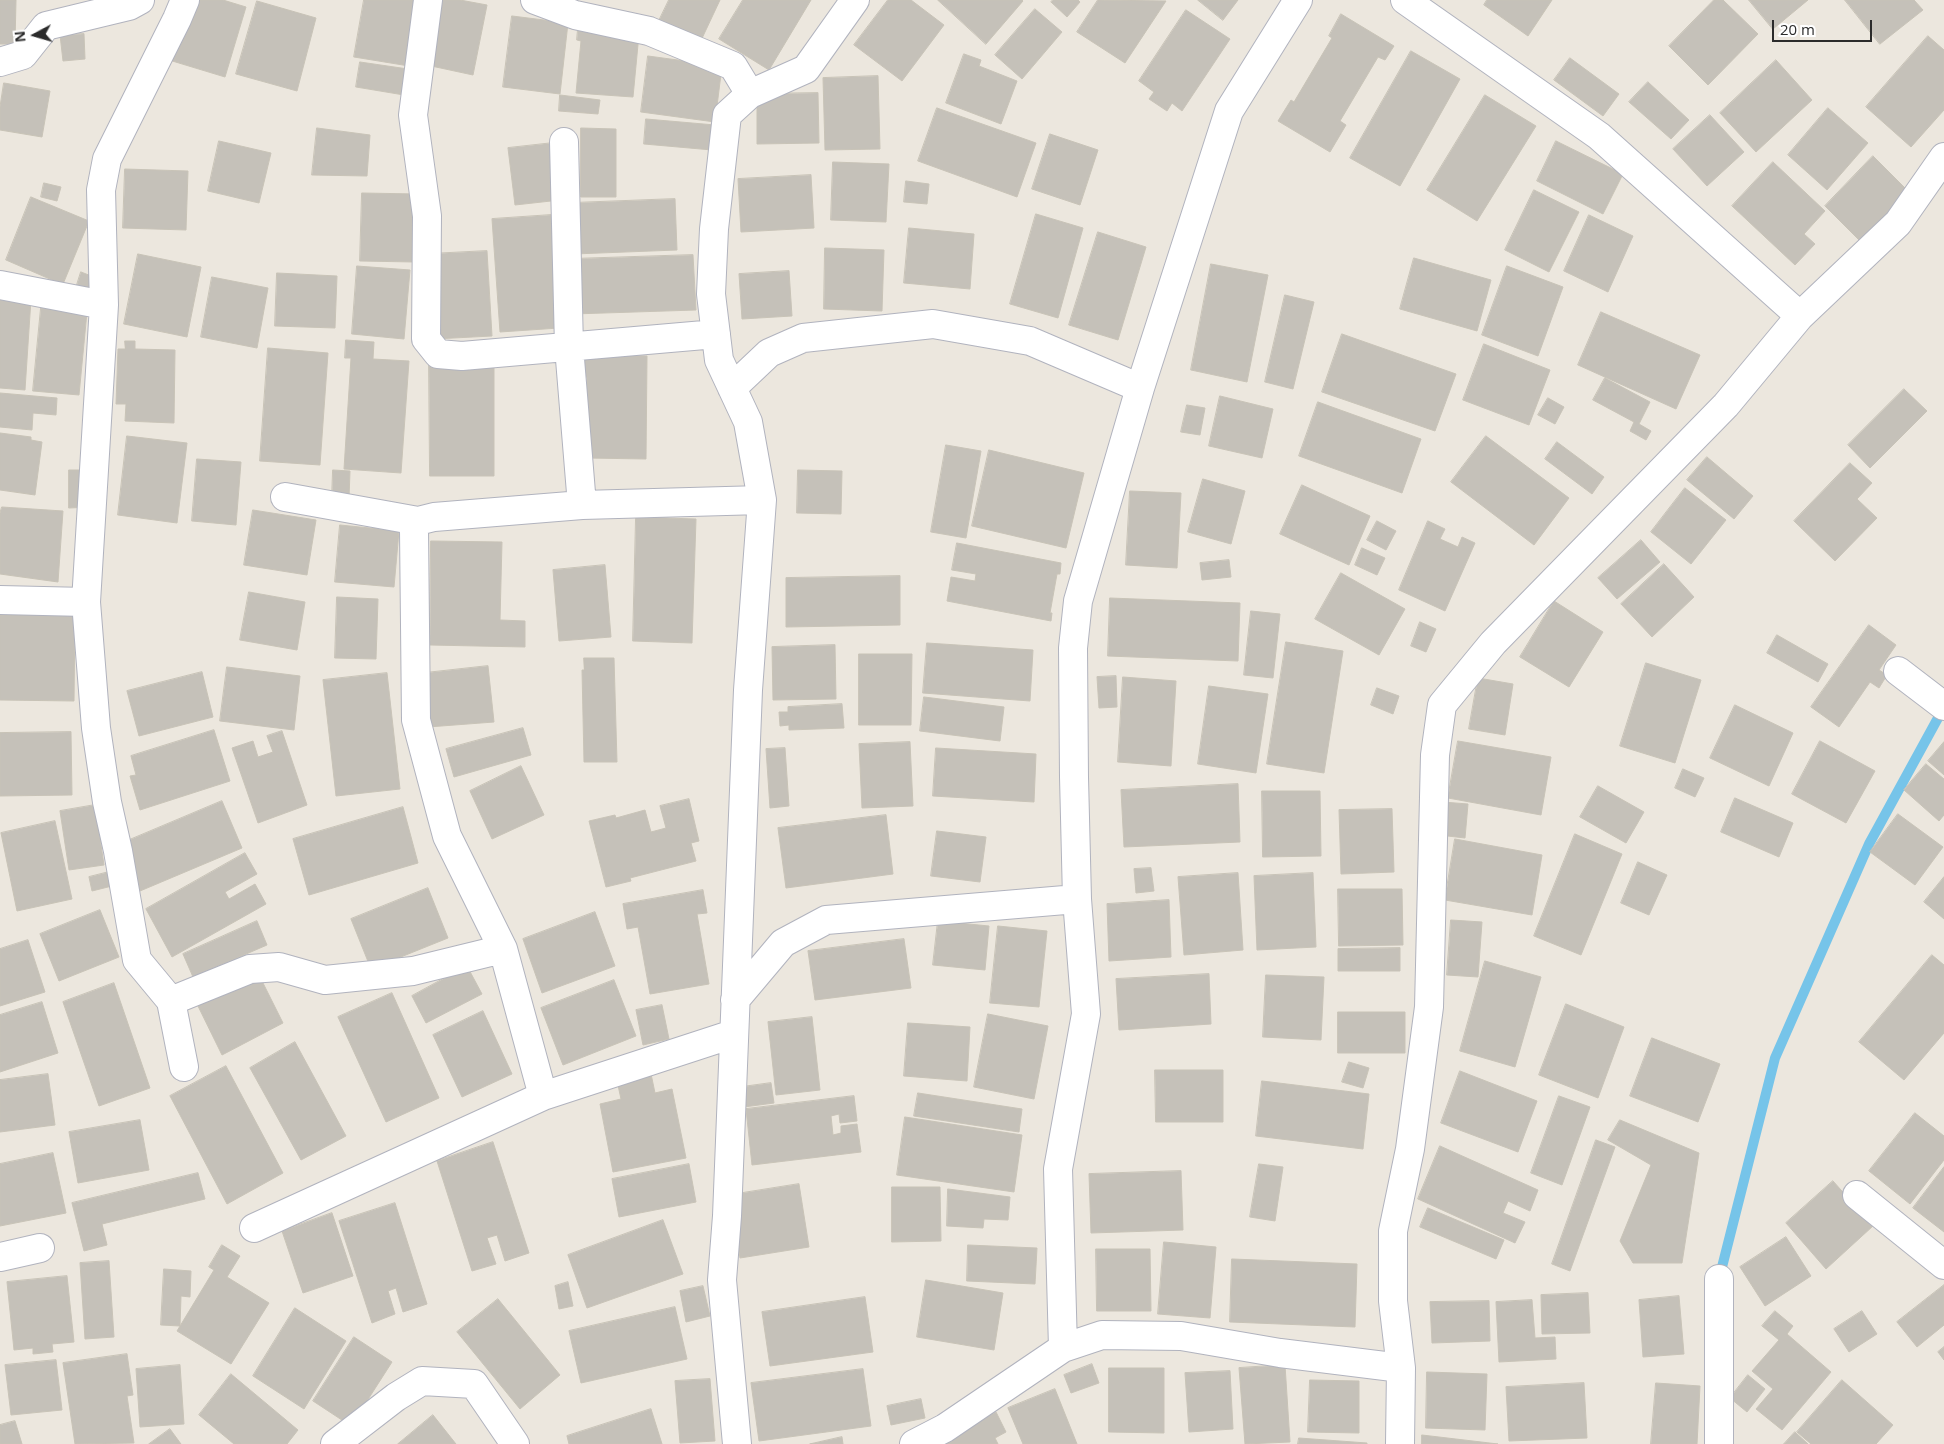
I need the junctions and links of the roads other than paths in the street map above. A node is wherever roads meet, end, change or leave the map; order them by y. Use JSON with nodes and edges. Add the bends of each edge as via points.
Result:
{"nodes":[{"id":1,"x":140,"y":0,"type":"edge"},
{"id":2,"x":185,"y":0,"type":"edge"},
{"id":3,"x":428,"y":0,"type":"edge"},
{"id":4,"x":535,"y":0,"type":"edge"},
{"id":5,"x":1298,"y":0,"type":"edge"},
{"id":6,"x":1413,"y":2,"type":"edge"},
{"id":7,"x":846,"y":3,"type":"edge"},
{"id":8,"x":579,"y":8,"type":"edge"},
{"id":9,"x":0,"y":62,"type":"edge"},
{"id":10,"x":750,"y":94,"type":"junction"},
{"id":11,"x":564,"y":142,"type":"dead end"},
{"id":12,"x":1944,"y":157,"type":"edge"},
{"id":13,"x":0,"y":285,"type":"edge"},
{"id":14,"x":104,"y":304,"type":"junction"},
{"id":15,"x":1800,"y":316,"type":"junction"},
{"id":16,"x":716,"y":334,"type":"junction"},
{"id":17,"x":569,"y":347,"type":"junction"},
{"id":18,"x":732,"y":388,"type":"junction"},
{"id":19,"x":1140,"y":388,"type":"junction"},
{"id":20,"x":285,"y":497,"type":"dead end"},
{"id":21,"x":762,"y":500,"type":"junction"},
{"id":22,"x":582,"y":506,"type":"junction"},
{"id":23,"x":418,"y":521,"type":"junction"},
{"id":24,"x":0,"y":600,"type":"edge"},
{"id":25,"x":86,"y":602,"type":"junction"},
{"id":26,"x":1898,"y":671,"type":"dead end"},
{"id":27,"x":1944,"y":706,"type":"edge"},
{"id":28,"x":1077,"y":900,"type":"junction"},
{"id":29,"x":503,"y":949,"type":"junction"},
{"id":30,"x":735,"y":1000,"type":"junction"},
{"id":31,"x":171,"y":1001,"type":"junction"},
{"id":32,"x":733,"y":1034,"type":"junction"},
{"id":33,"x":184,"y":1067,"type":"dead end"},
{"id":34,"x":543,"y":1096,"type":"junction"},
{"id":35,"x":1857,"y":1195,"type":"dead end"},
{"id":36,"x":254,"y":1228,"type":"dead end"},
{"id":37,"x":40,"y":1248,"type":"dead end"},
{"id":38,"x":0,"y":1258,"type":"edge"},
{"id":39,"x":1944,"y":1265,"type":"edge"},
{"id":40,"x":1719,"y":1279,"type":"dead end"},
{"id":41,"x":1063,"y":1348,"type":"junction"},
{"id":42,"x":1401,"y":1368,"type":"junction"},
{"id":43,"x":335,"y":1444,"type":"edge"},
{"id":44,"x":515,"y":1444,"type":"edge"},
{"id":45,"x":737,"y":1444,"type":"edge"},
{"id":46,"x":914,"y":1444,"type":"edge"},
{"id":47,"x":1400,"y":1444,"type":"edge"},
{"id":48,"x":1720,"y":1444,"type":"edge"}],
"edges":[{"from":1,"to":9,"type":"street","via":[[129,6],[46,26],[23,55]]},
{"from":2,"to":14,"type":"street","via":[[107,159],[101,190]]},
{"from":3,"to":17,"type":"street","via":[[413,115],[427,216],[426,339],[438,354],[462,356]]},
{"from":4,"to":8,"type":"street"},
{"from":5,"to":19,"type":"street","via":[[1229,111]]},
{"from":6,"to":15,"type":"street","via":[[1599,136]]},
{"from":7,"to":10,"type":"street","via":[[806,68]]},
{"from":8,"to":10,"type":"street","via":[[649,31],[733,66]]},
{"from":10,"to":16,"type":"street","via":[[727,115],[713,248],[711,294]]},
{"from":11,"to":17,"type":"street"},
{"from":12,"to":15,"type":"street","via":[[1898,223]]},
{"from":13,"to":14,"type":"street"},
{"from":14,"to":25,"type":"street"},
{"from":15,"to":42,"type":"street","via":[[1726,405],[1493,643],[1442,705],[1435,755],[1429,1007],[1410,1150],[1392,1231],[1393,1301]]},
{"from":16,"to":17,"type":"street"},
{"from":16,"to":18,"type":"street","via":[[719,360]]},
{"from":17,"to":22,"type":"street"},
{"from":18,"to":19,"type":"street","via":[[769,353],[803,338],[933,324],[1030,341]]},
{"from":18,"to":21,"type":"street","via":[[748,422]]},
{"from":19,"to":28,"type":"street","via":[[1078,601],[1072,648]]},
{"from":20,"to":23,"type":"street"},
{"from":21,"to":22,"type":"street"},
{"from":21,"to":30,"type":"street","via":[[748,690]]},
{"from":22,"to":23,"type":"street","via":[[434,517]]},
{"from":23,"to":29,"type":"street","via":[[414,530],[416,720],[447,836]]},
{"from":24,"to":25,"type":"street"},
{"from":25,"to":31,"type":"street","via":[[96,728],[106,802],[137,960]]},
{"from":26,"to":27,"type":"street"},
{"from":28,"to":30,"type":"street","via":[[826,920],[783,943]]},
{"from":28,"to":41,"type":"street","via":[[1086,1014],[1058,1169]]},
{"from":29,"to":31,"type":"street","via":[[413,971],[325,980],[279,967],[250,969]]},
{"from":29,"to":34,"type":"street"},
{"from":30,"to":32,"type":"street"},
{"from":31,"to":33,"type":"street"},
{"from":32,"to":34,"type":"street"},
{"from":32,"to":45,"type":"street","via":[[722,1280]]},
{"from":34,"to":36,"type":"street"},
{"from":35,"to":39,"type":"street"},
{"from":37,"to":38,"type":"street"},
{"from":40,"to":48,"type":"street"},
{"from":41,"to":42,"type":"street","via":[[1102,1335],[1181,1336],[1280,1353]]},
{"from":41,"to":46,"type":"street","via":[[945,1428]]},
{"from":42,"to":47,"type":"street"},
{"from":43,"to":44,"type":"street","via":[[422,1381],[474,1384]]}]}
